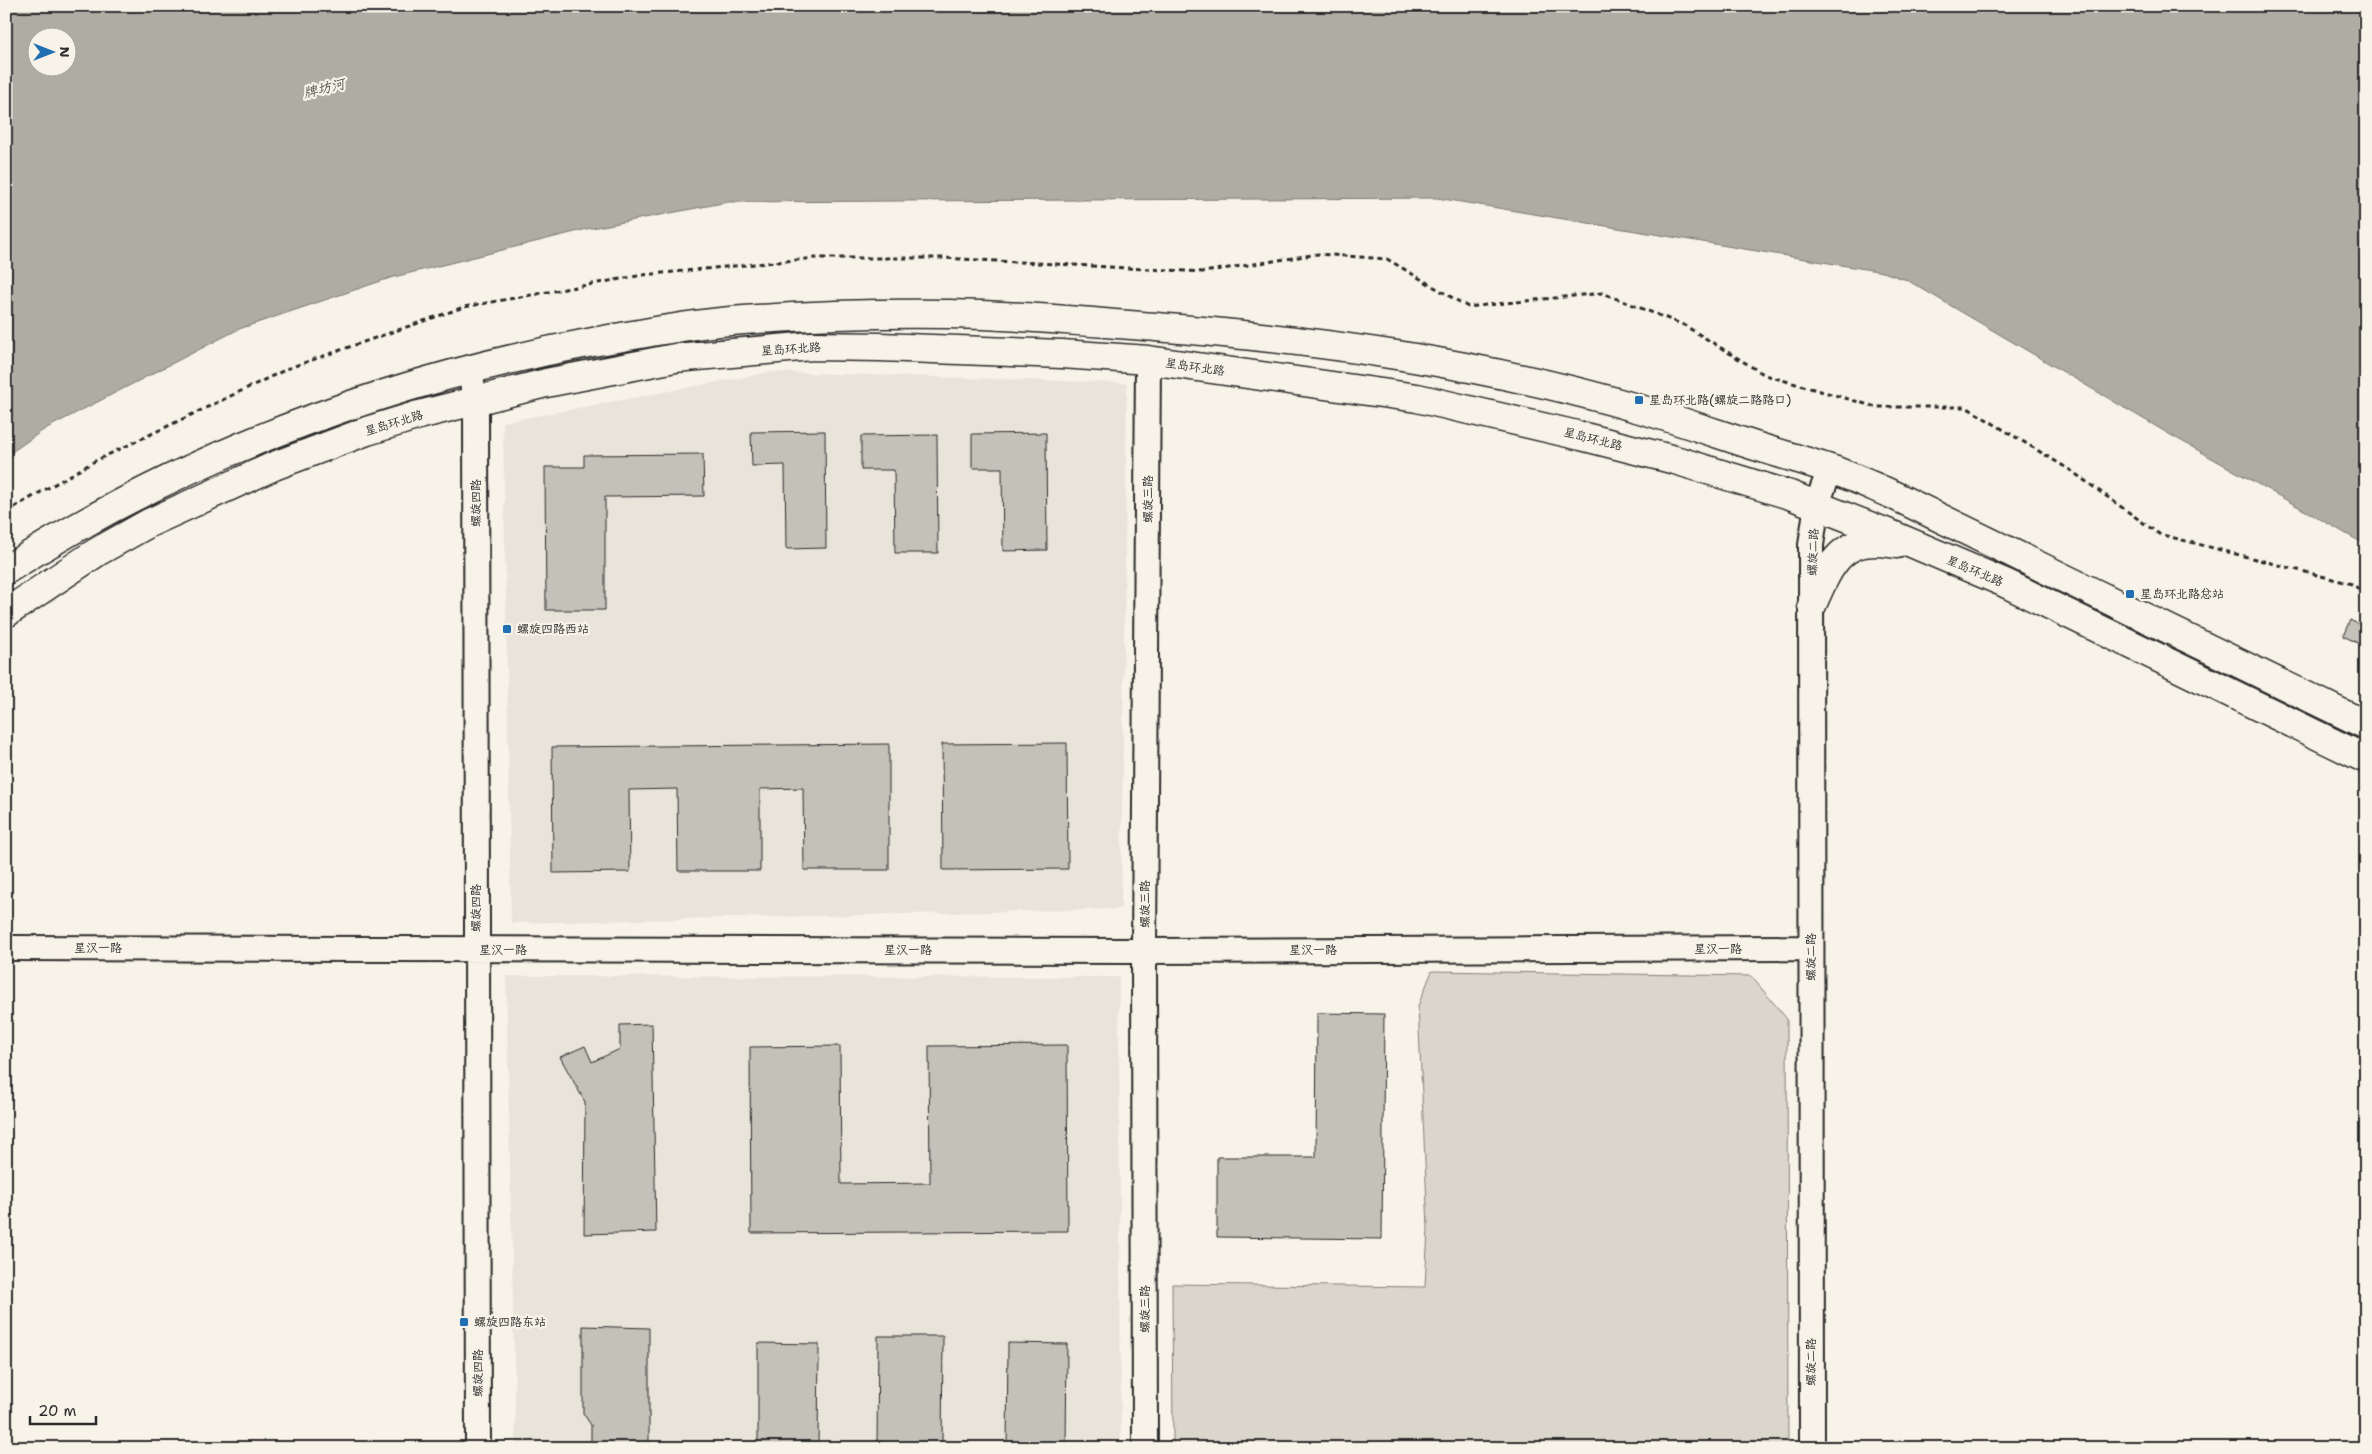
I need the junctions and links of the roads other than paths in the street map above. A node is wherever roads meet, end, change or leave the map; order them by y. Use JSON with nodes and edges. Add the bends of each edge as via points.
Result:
{"nodes":[{"id":1,"x":1148,"y":360,"type":"junction"},
{"id":2,"x":468,"y":370,"type":"junction"},
{"id":3,"x":476,"y":401,"type":"junction"},
{"id":4,"x":1830,"y":469,"type":"junction"},
{"id":5,"x":1817,"y":504,"type":"junction"},
{"id":6,"x":1924,"y":549,"type":"junction"},
{"id":7,"x":6,"y":570,"type":"edge"},
{"id":8,"x":1812,"y":605,"type":"junction"},
{"id":9,"x":6,"y":613,"type":"edge"},
{"id":10,"x":2366,"y":725,"type":"edge"},
{"id":11,"x":2366,"y":759,"type":"edge"},
{"id":12,"x":6,"y":948,"type":"edge"},
{"id":13,"x":1811,"y":948,"type":"junction"},
{"id":14,"x":476,"y":950,"type":"junction"},
{"id":15,"x":1144,"y":951,"type":"junction"},
{"id":16,"x":478,"y":1448,"type":"edge"},
{"id":17,"x":1145,"y":1448,"type":"edge"},
{"id":18,"x":1812,"y":1448,"type":"edge"}],
"edges":[{"from":1,"to":3,"type":"main road","name":"星岛环北路","via":[[954,349],[812,346],[675,358],[565,379]]},
{"from":1,"to":5,"type":"main road","name":"星岛环北路","via":[[1426,400],[1675,460]]},
{"from":1,"to":15,"type":"street","name":"螺旋三路"},
{"from":2,"to":3,"type":"street","name":"螺旋四路"},
{"from":2,"to":4,"type":"main road","via":[[541,352],[738,320],[818,315],[954,314],[1104,323],[1244,334],[1430,361],[1560,388],[1641,409]]},
{"from":2,"to":7,"type":"main road","via":[[337,410],[203,461],[82,523]]},
{"from":3,"to":9,"type":"main road","name":"星岛环北路","via":[[367,431],[274,466],[202,498],[97,552]]},
{"from":3,"to":14,"type":"street","name":"螺旋四路"},
{"from":4,"to":5,"type":"street","name":"螺旋二路"},
{"from":4,"to":10,"type":"main road","via":[[1891,494]]},
{"from":5,"to":6,"type":"main road","name":"星岛环北路"},
{"from":5,"to":8,"type":"street","name":"螺旋二路","via":[[1811,545]]},
{"from":6,"to":8,"type":"main road","via":[[1876,540],[1860,542],[1827,569]]},
{"from":6,"to":11,"type":"main road","name":"星岛环北路","via":[[2005,583]]},
{"from":8,"to":13,"type":"street","name":"螺旋二路"},
{"from":12,"to":14,"type":"street","name":"星汉一路"},
{"from":13,"to":15,"type":"street","name":"星汉一路"},
{"from":13,"to":18,"type":"street","name":"螺旋二路"},
{"from":14,"to":15,"type":"street","name":"星汉一路"},
{"from":14,"to":16,"type":"street","name":"螺旋四路"},
{"from":15,"to":17,"type":"street","name":"螺旋三路"}]}
